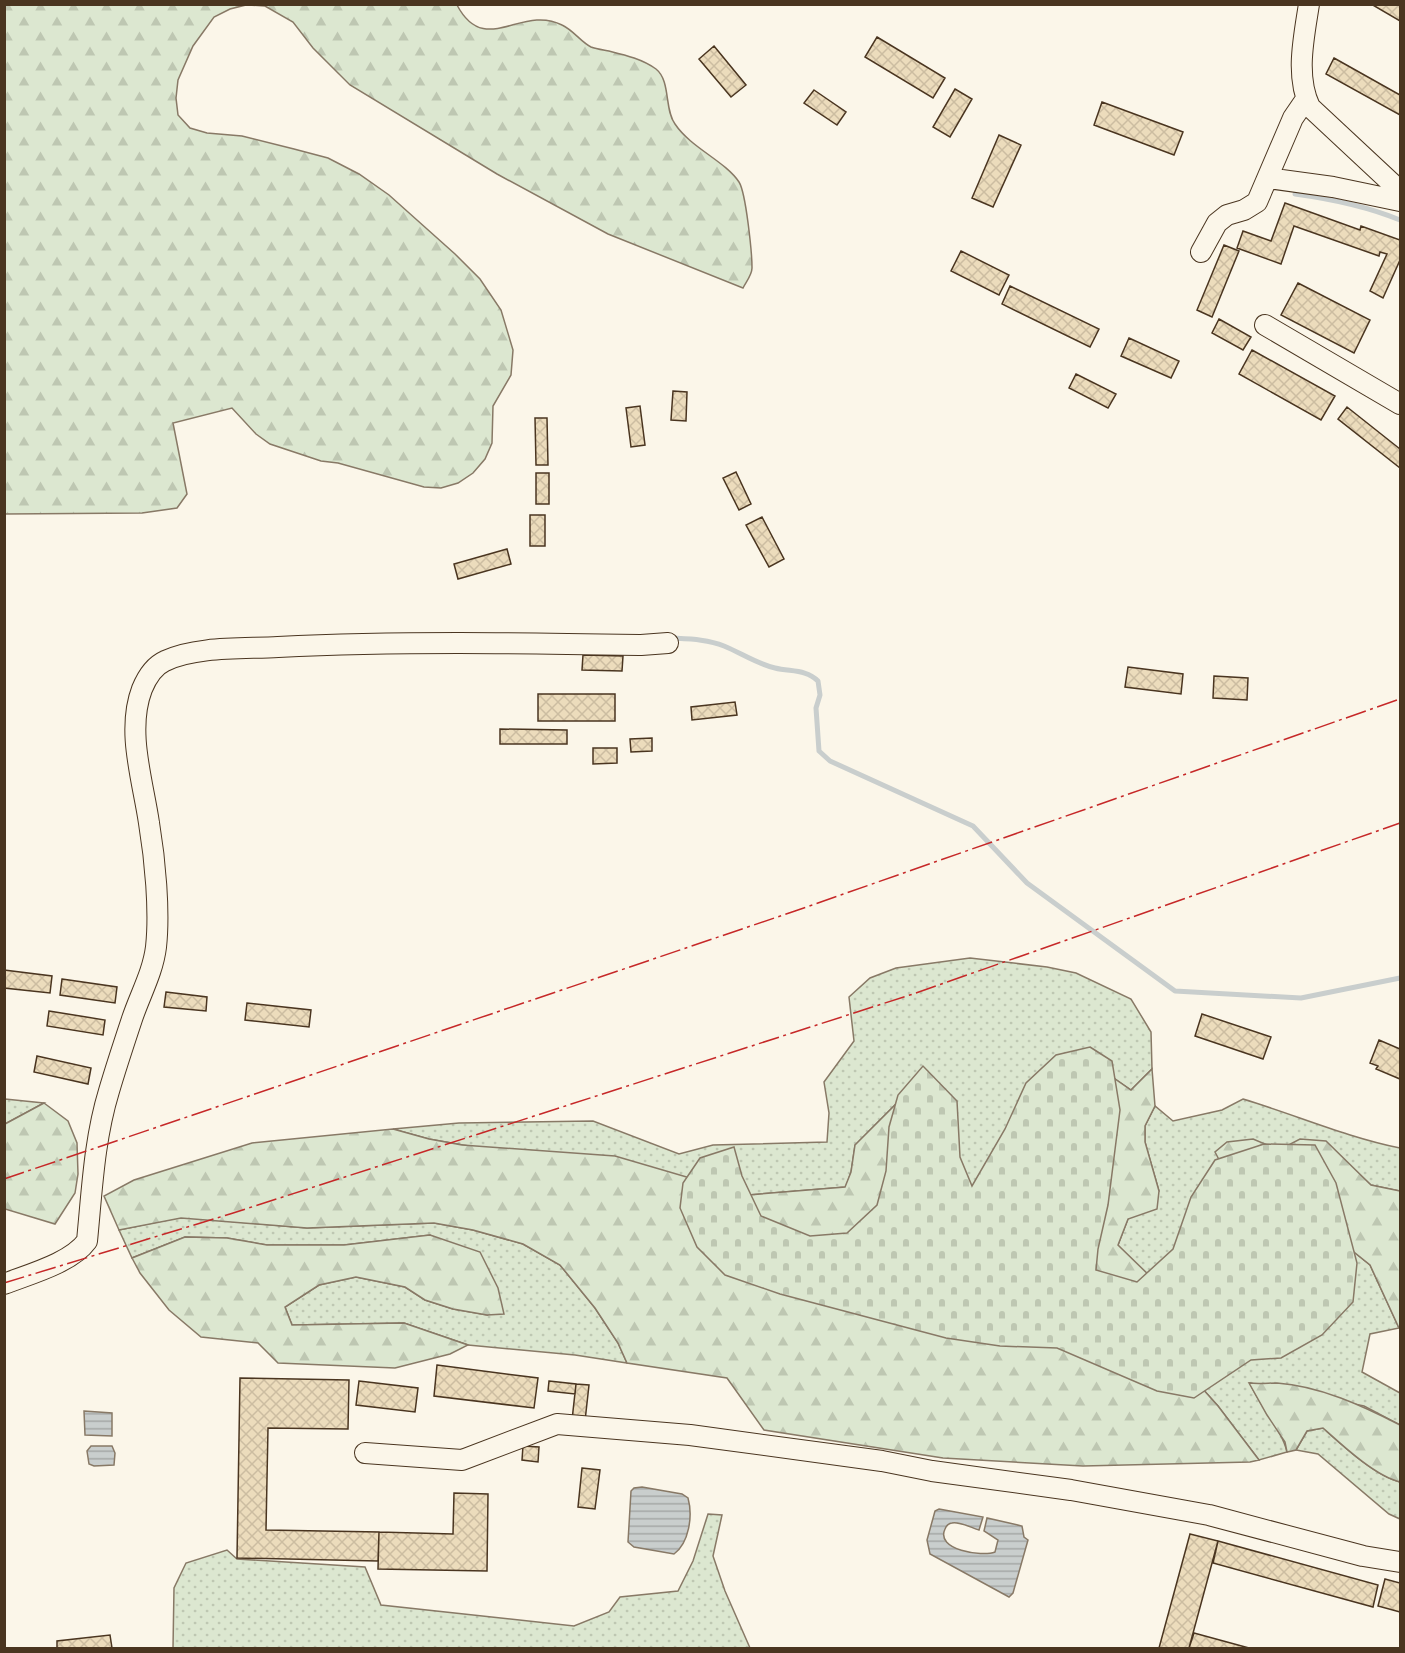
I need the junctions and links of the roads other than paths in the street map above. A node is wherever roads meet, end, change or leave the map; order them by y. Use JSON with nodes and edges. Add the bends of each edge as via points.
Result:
{"nodes":[{"id":1,"x":1309,"y":4,"type":"edge"},
{"id":2,"x":1306,"y":99,"type":"junction"},
{"id":3,"x":1268,"y":178,"type":"junction"},
{"id":4,"x":1401,"y":191,"type":"edge"},
{"id":5,"x":1401,"y":201,"type":"edge"},
{"id":6,"x":1201,"y":252,"type":"dead end"},
{"id":7,"x":1265,"y":325,"type":"dead end"},
{"id":8,"x":1401,"y":404,"type":"edge"},
{"id":9,"x":668,"y":643,"type":"dead end"},
{"id":10,"x":4,"y":1284,"type":"edge"},
{"id":11,"x":364,"y":1453,"type":"dead end"},
{"id":12,"x":1401,"y":1562,"type":"edge"}],
"edges":[{"from":1,"to":2,"type":"street","via":[[1302,75]]},
{"from":2,"to":3,"type":"street","via":[[1293,118]]},
{"from":2,"to":4,"type":"street"},
{"from":3,"to":5,"type":"street"},
{"from":3,"to":6,"type":"street","via":[[1257,202],[1217,223]]},
{"from":7,"to":8,"type":"street"},
{"from":9,"to":10,"type":"street","via":[[455,641],[206,651],[163,661],[151,672],[137,712],[136,745],[150,827],[156,948],[98,1135],[87,1241],[80,1251],[62,1261]]},
{"from":11,"to":12,"type":"street","via":[[462,1460],[557,1424],[690,1435],[1082,1492],[1209,1515],[1363,1556]]}]}
